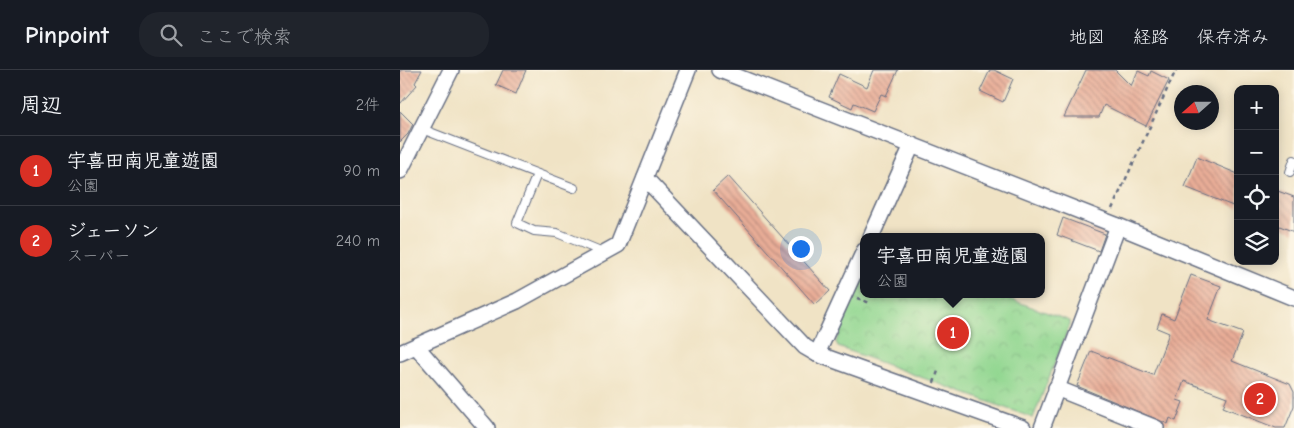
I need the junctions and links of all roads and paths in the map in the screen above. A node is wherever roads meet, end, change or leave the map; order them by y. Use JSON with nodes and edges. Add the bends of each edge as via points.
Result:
{"nodes":[{"id":1,"x":451,"y":70,"type":"edge"},
{"id":2,"x":688,"y":70,"type":"edge"},
{"id":3,"x":720,"y":70,"type":"edge"},
{"id":4,"x":1176,"y":70,"type":"edge"},
{"id":5,"x":422,"y":128,"type":"junction"},
{"id":6,"x":912,"y":145,"type":"junction"},
{"id":7,"x":1294,"y":160,"type":"edge"},
{"id":8,"x":400,"y":171,"type":"edge"},
{"id":9,"x":1290,"y":172,"type":"dead end"},
{"id":10,"x":537,"y":174,"type":"junction"},
{"id":11,"x":644,"y":178,"type":"junction"},
{"id":12,"x":574,"y":188,"type":"dead end"},
{"id":13,"x":1112,"y":224,"type":"junction"},
{"id":14,"x":872,"y":233,"type":"edge"},
{"id":15,"x":605,"y":253,"type":"junction"},
{"id":16,"x":860,"y":260,"type":"edge"},
{"id":17,"x":853,"y":297,"type":"dead end"},
{"id":18,"x":1294,"y":298,"type":"edge"},
{"id":19,"x":870,"y":303,"type":"dead end"},
{"id":20,"x":416,"y":346,"type":"junction"},
{"id":21,"x":400,"y":353,"type":"edge"},
{"id":22,"x":817,"y":354,"type":"junction"},
{"id":23,"x":939,"y":368,"type":"dead end"},
{"id":24,"x":933,"y":386,"type":"dead end"},
{"id":25,"x":1056,"y":388,"type":"junction"},
{"id":26,"x":1007,"y":425,"type":"edge"},
{"id":27,"x":487,"y":428,"type":"edge"},
{"id":28,"x":1023,"y":428,"type":"edge"},
{"id":29,"x":1042,"y":428,"type":"edge"},
{"id":30,"x":1156,"y":428,"type":"edge"}],
"edges":[{"from":1,"to":5,"type":"street"},
{"from":2,"to":11,"type":"street"},
{"from":3,"to":6,"type":"street"},
{"from":4,"to":13,"type":"path"},
{"from":5,"to":8,"type":"street"},
{"from":5,"to":10,"type":"lane"},
{"from":6,"to":13,"type":"street"},
{"from":6,"to":14,"type":"street"},
{"from":7,"to":9,"type":"lane"},
{"from":10,"to":12,"type":"lane"},
{"from":10,"to":15,"type":"lane","via":[[518,223],[534,231],[558,233]]},
{"from":11,"to":15,"type":"street","via":[[618,245]]},
{"from":11,"to":22,"type":"street","via":[[805,348]]},
{"from":13,"to":18,"type":"street"},
{"from":13,"to":25,"type":"street"},
{"from":15,"to":20,"type":"street","via":[[517,300]]},
{"from":16,"to":22,"type":"street"},
{"from":17,"to":19,"type":"path"},
{"from":20,"to":21,"type":"street"},
{"from":20,"to":27,"type":"street"},
{"from":22,"to":26,"type":"street"},
{"from":23,"to":24,"type":"path"},
{"from":25,"to":29,"type":"street"},
{"from":25,"to":30,"type":"street"},
{"from":26,"to":28,"type":"street"}]}
